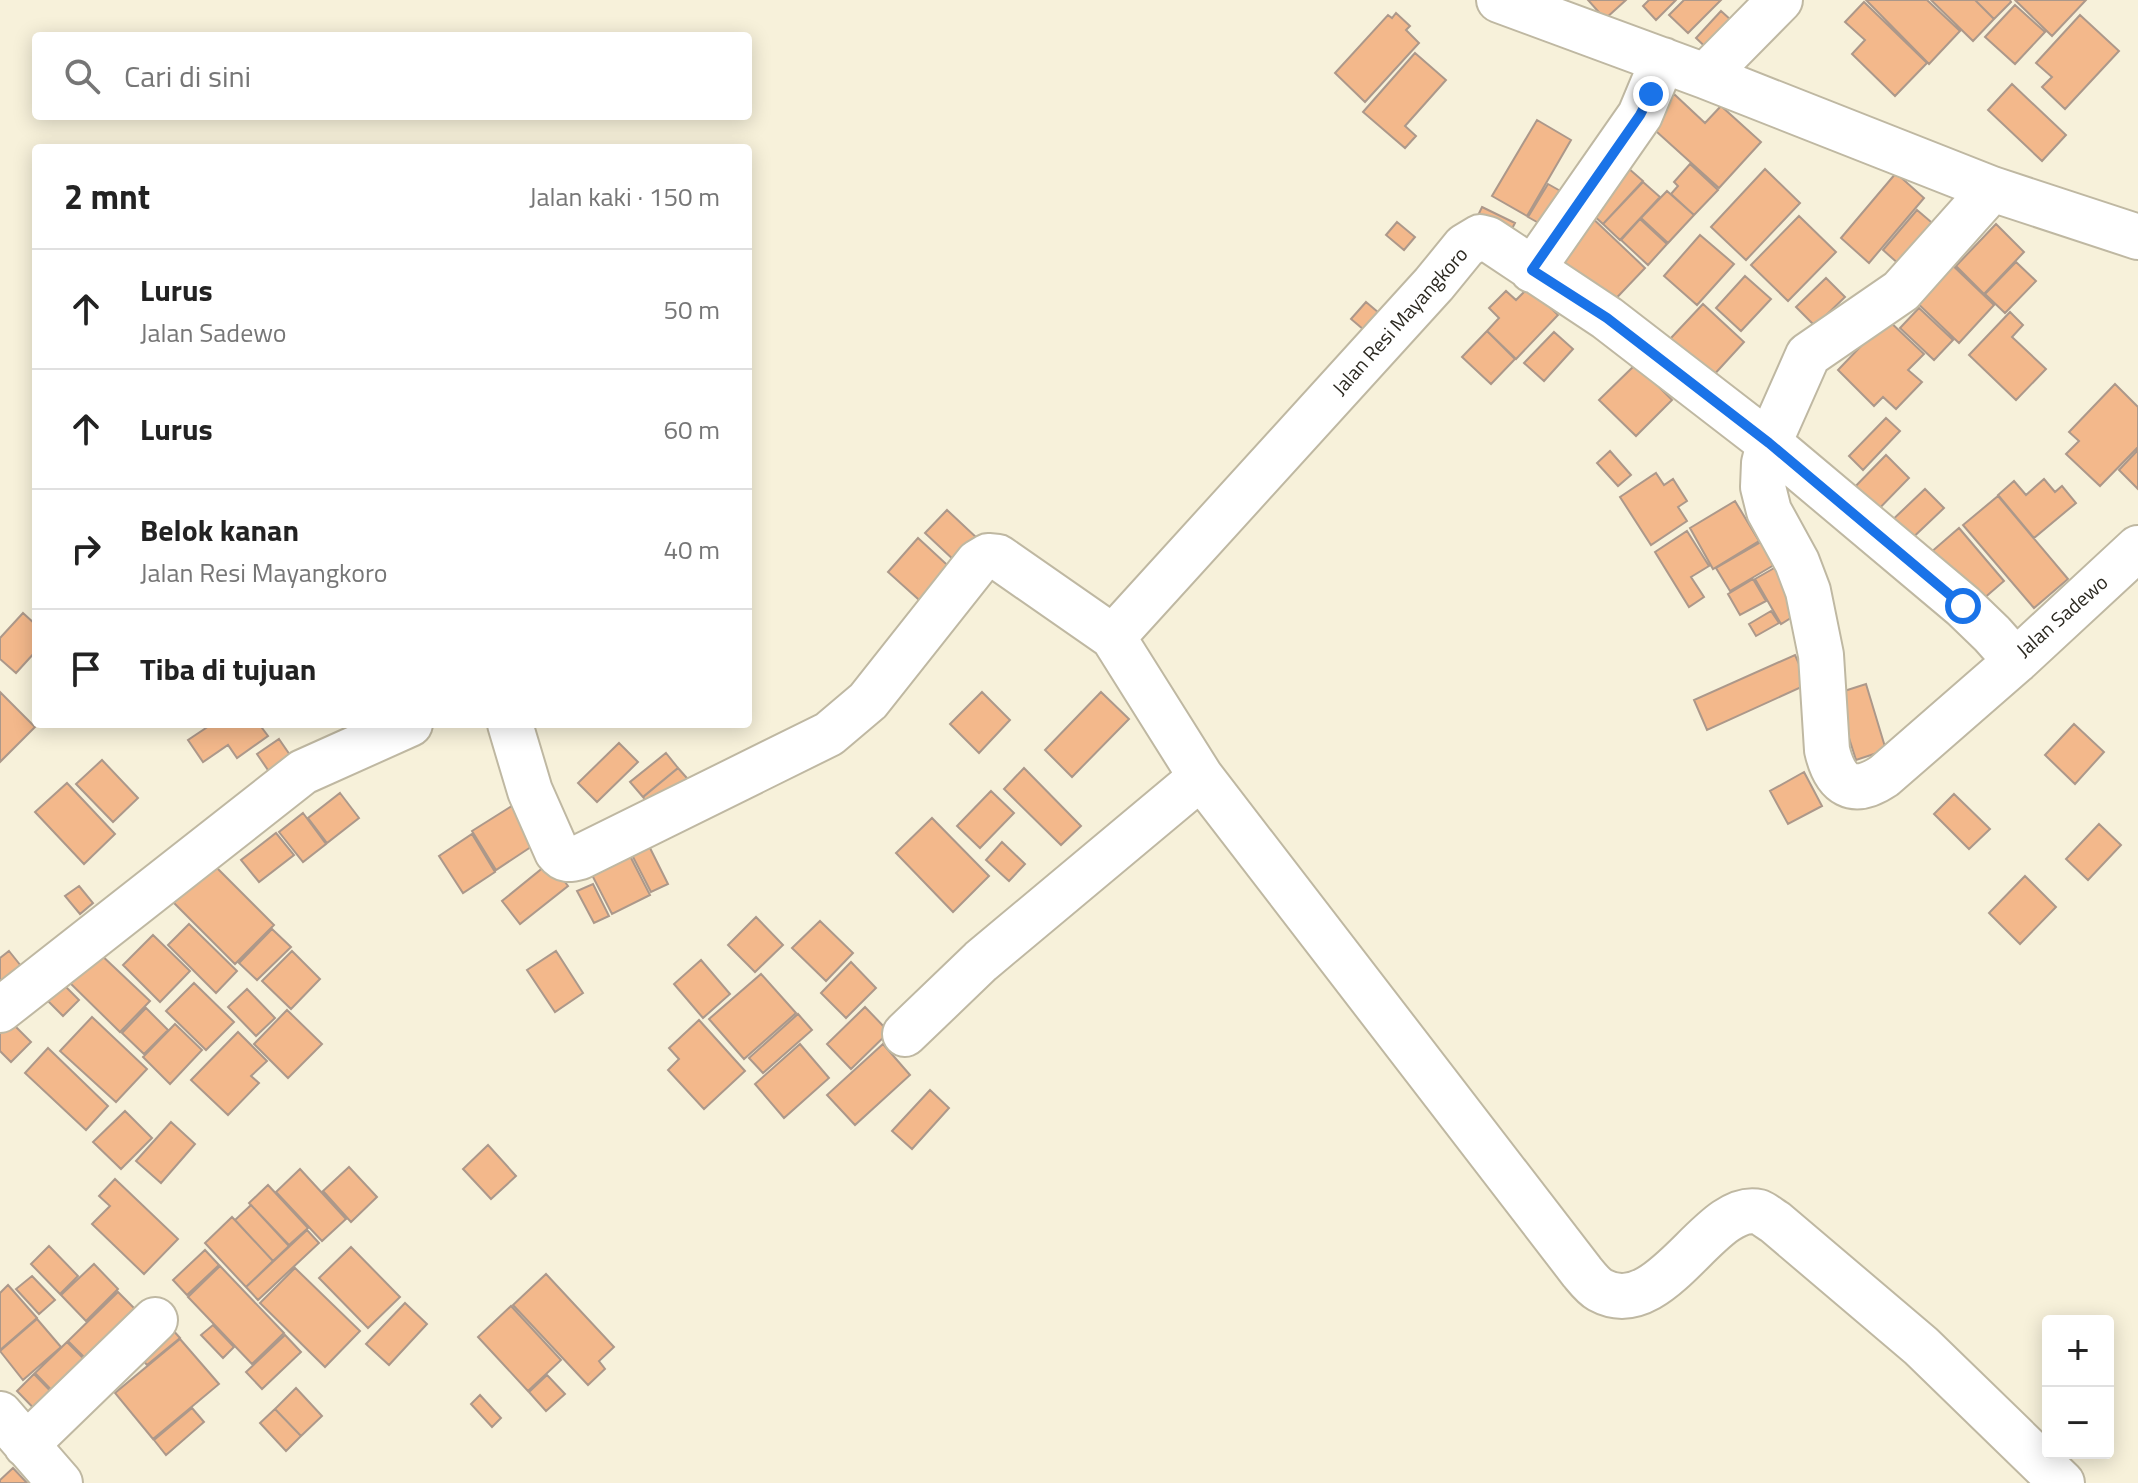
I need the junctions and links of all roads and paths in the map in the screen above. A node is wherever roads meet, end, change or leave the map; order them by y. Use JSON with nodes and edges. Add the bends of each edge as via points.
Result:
{"nodes":[{"id":1,"x":1499,"y":0,"type":"edge"},
{"id":2,"x":1762,"y":6,"type":"edge"},
{"id":3,"x":1663,"y":60,"type":"junction"},
{"id":4,"x":1705,"y":76,"type":"junction"},
{"id":5,"x":1992,"y":189,"type":"junction"},
{"id":6,"x":2138,"y":237,"type":"edge"},
{"id":7,"x":1532,"y":270,"type":"junction"},
{"id":8,"x":1769,"y":443,"type":"junction"},
{"id":9,"x":2138,"y":548,"type":"edge"},
{"id":10,"x":1113,"y":637,"type":"junction"},
{"id":11,"x":2016,"y":661,"type":"junction"},
{"id":12,"x":401,"y":728,"type":"edge"},
{"id":13,"x":511,"y":728,"type":"edge"},
{"id":14,"x":1201,"y":777,"type":"junction"},
{"id":15,"x":0,"y":1010,"type":"edge"},
{"id":16,"x":905,"y":1034,"type":"dead end"},
{"id":17,"x":155,"y":1320,"type":"dead end"},
{"id":18,"x":13,"y":1430,"type":"edge"},
{"id":19,"x":60,"y":1483,"type":"edge"},
{"id":20,"x":2062,"y":1483,"type":"edge"}],
"edges":[{"from":1,"to":3,"type":"street"},
{"from":2,"to":4,"type":"street"},
{"from":3,"to":4,"type":"street"},
{"from":3,"to":7,"type":"street","via":[[1640,115]]},
{"from":4,"to":5,"type":"street"},
{"from":5,"to":6,"type":"street"},
{"from":5,"to":8,"type":"street","via":[[1901,291],[1808,355]]},
{"from":7,"to":8,"type":"street","name":"Jalan Sadewo","via":[[1607,318]]},
{"from":7,"to":10,"type":"street","name":"Jalan Resi Mayangkoro","via":[[1488,239],[1474,239],[1465,246]]},
{"from":8,"to":11,"type":"street","name":"Jalan Sadewo","via":[[1963,606]]},
{"from":8,"to":11,"type":"street","via":[[1763,487],[1769,511],[1808,591],[1821,655],[1827,750],[1839,778],[1851,788],[1868,787]]},
{"from":9,"to":11,"type":"street","name":"Jalan Sadewo"},
{"from":10,"to":13,"type":"street","via":[[1007,562],[988,556],[868,701],[829,734],[569,860],[557,852],[530,791]]},
{"from":10,"to":14,"type":"street"},
{"from":12,"to":15,"type":"street","via":[[303,772]]},
{"from":14,"to":16,"type":"street","via":[[981,961]]},
{"from":14,"to":20,"type":"street","via":[[1598,1289],[1618,1296],[1637,1294],[1724,1223],[1741,1213],[1759,1212],[1921,1346]]},
{"from":17,"to":18,"type":"street"},
{"from":18,"to":19,"type":"street"}]}
